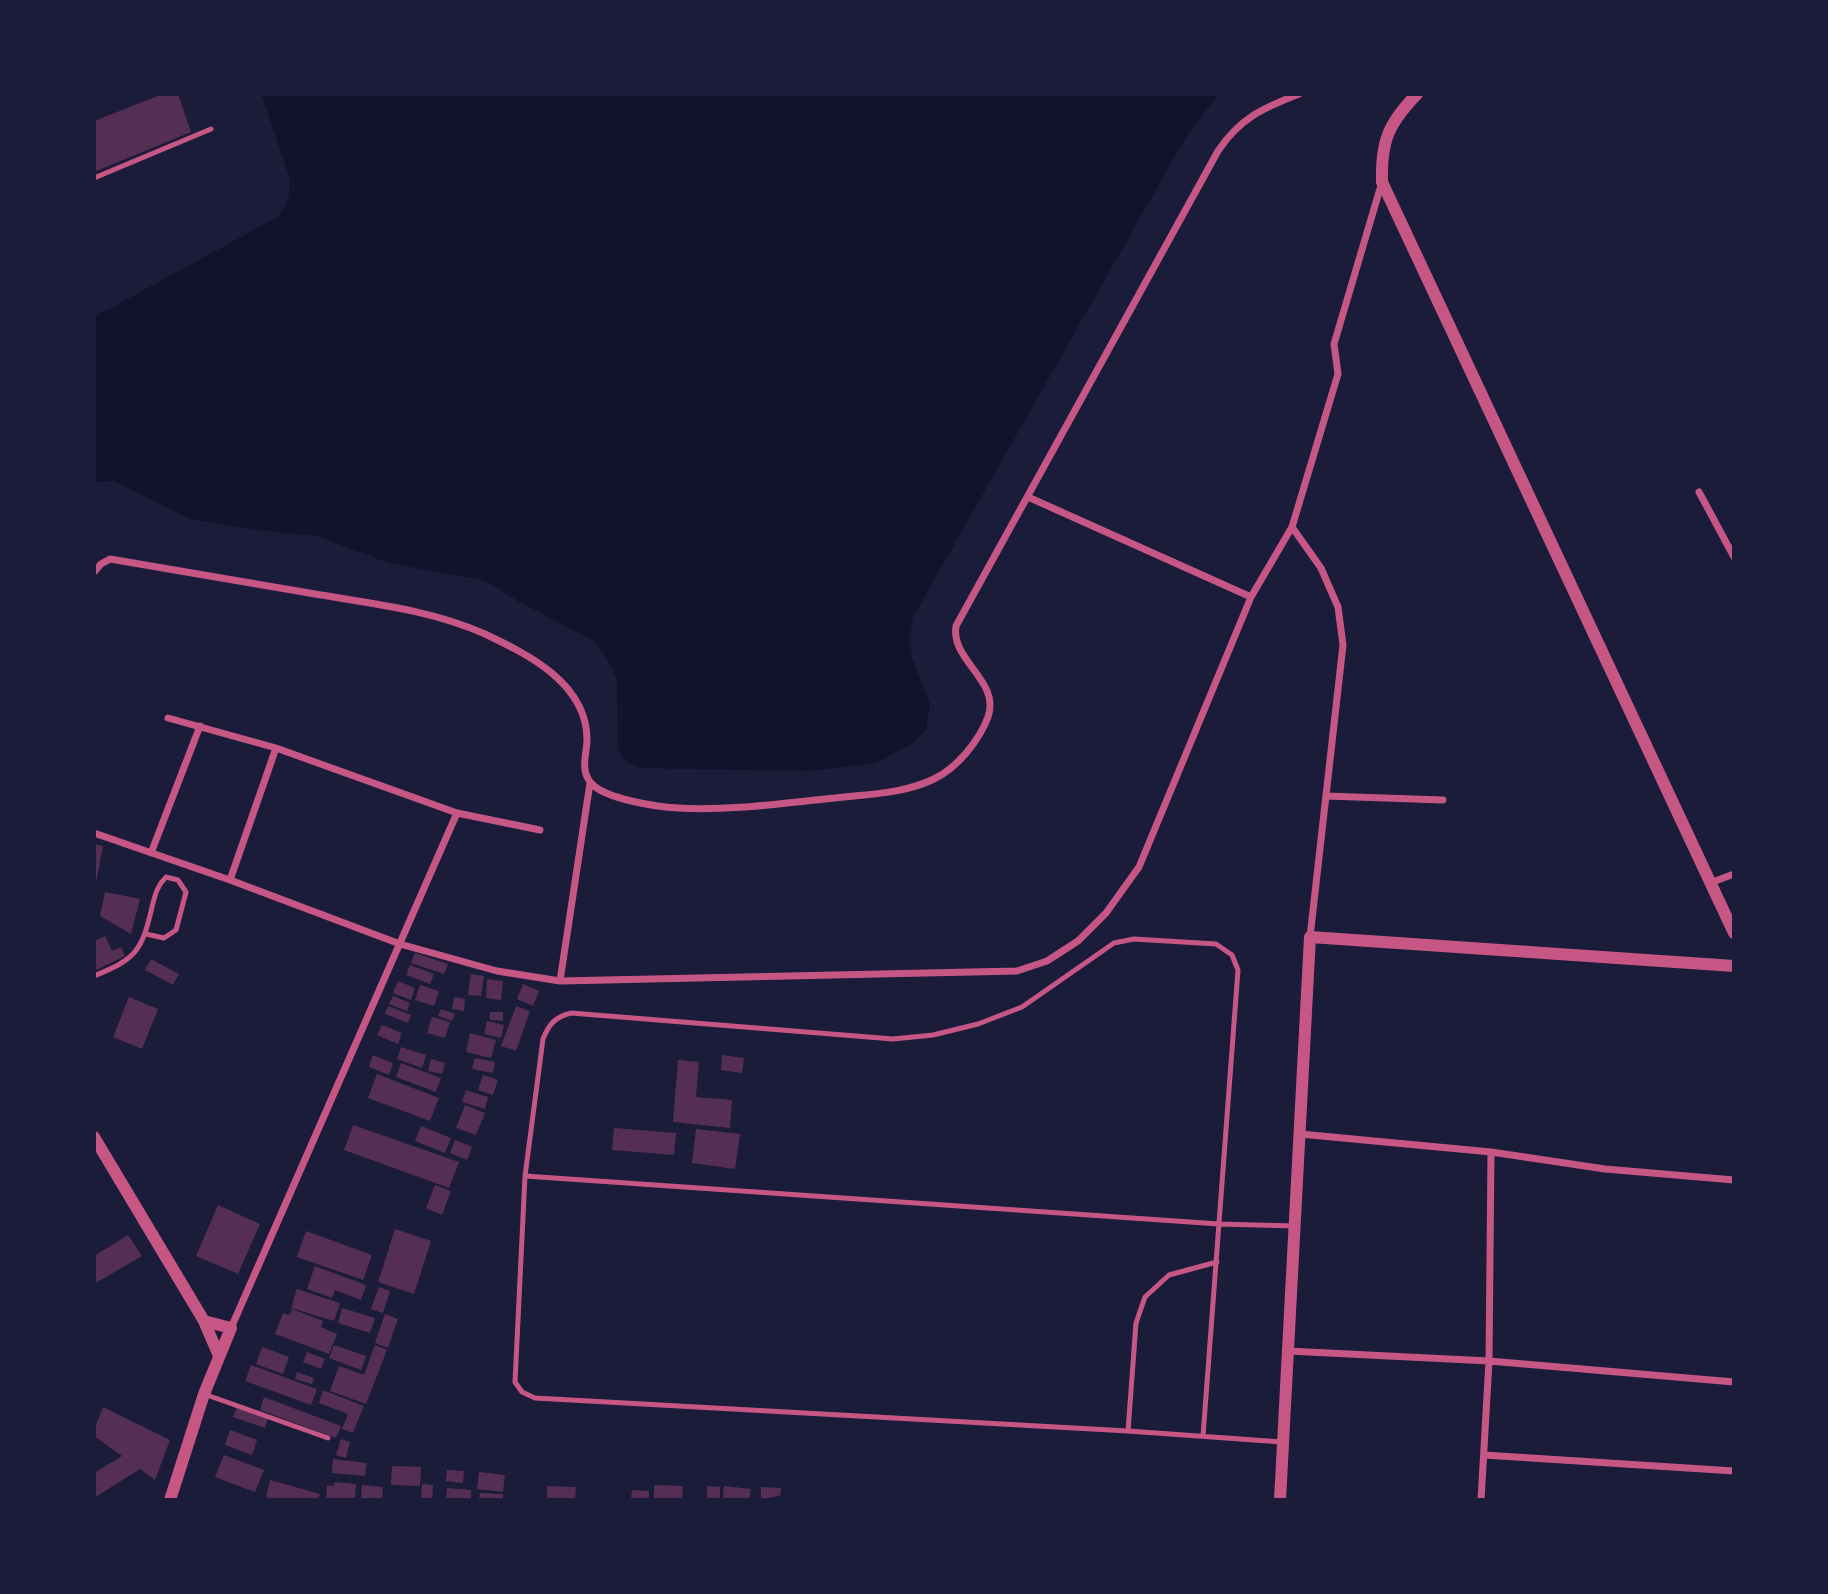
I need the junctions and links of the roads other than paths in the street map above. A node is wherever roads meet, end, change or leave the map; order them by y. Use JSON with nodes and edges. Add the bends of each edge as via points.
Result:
{"nodes":[{"id":1,"x":1299,"y":94,"type":"edge"},
{"id":2,"x":1417,"y":94,"type":"edge"},
{"id":3,"x":211,"y":130,"type":"dead end"},
{"id":4,"x":94,"y":178,"type":"edge"},
{"id":5,"x":1382,"y":182,"type":"junction"},
{"id":6,"x":1699,"y":492,"type":"dead end"},
{"id":7,"x":1028,"y":497,"type":"junction"},
{"id":8,"x":1292,"y":527,"type":"junction"},
{"id":9,"x":1734,"y":557,"type":"edge"},
{"id":10,"x":94,"y":572,"type":"edge"},
{"id":11,"x":1251,"y":597,"type":"junction"},
{"id":12,"x":168,"y":718,"type":"dead end"},
{"id":13,"x":200,"y":726,"type":"junction"},
{"id":14,"x":276,"y":748,"type":"junction"},
{"id":15,"x":590,"y":783,"type":"junction"},
{"id":16,"x":1326,"y":796,"type":"junction"},
{"id":17,"x":1443,"y":800,"type":"dead end"},
{"id":18,"x":457,"y":814,"type":"junction"},
{"id":19,"x":540,"y":830,"type":"dead end"},
{"id":20,"x":94,"y":833,"type":"edge"},
{"id":21,"x":151,"y":853,"type":"junction"},
{"id":22,"x":1734,"y":874,"type":"edge"},
{"id":23,"x":230,"y":880,"type":"junction"},
{"id":24,"x":1710,"y":883,"type":"junction"},
{"id":25,"x":1734,"y":933,"type":"edge"},
{"id":26,"x":146,"y":934,"type":"junction"},
{"id":27,"x":1310,"y":937,"type":"junction"},
{"id":28,"x":400,"y":944,"type":"junction"},
{"id":29,"x":1734,"y":966,"type":"edge"},
{"id":30,"x":94,"y":976,"type":"edge"},
{"id":31,"x":560,"y":981,"type":"junction"},
{"id":32,"x":1300,"y":1134,"type":"junction"},
{"id":33,"x":94,"y":1137,"type":"edge"},
{"id":34,"x":1491,"y":1152,"type":"junction"},
{"id":35,"x":525,"y":1176,"type":"junction"},
{"id":36,"x":1734,"y":1180,"type":"edge"},
{"id":37,"x":1219,"y":1224,"type":"junction"},
{"id":38,"x":1295,"y":1226,"type":"junction"},
{"id":39,"x":1217,"y":1262,"type":"junction"},
{"id":40,"x":204,"y":1321,"type":"junction"},
{"id":41,"x":230,"y":1328,"type":"junction"},
{"id":42,"x":1288,"y":1352,"type":"junction"},
{"id":43,"x":219,"y":1356,"type":"junction"},
{"id":44,"x":1489,"y":1361,"type":"junction"},
{"id":45,"x":1734,"y":1382,"type":"edge"},
{"id":46,"x":204,"y":1394,"type":"junction"},
{"id":47,"x":1128,"y":1431,"type":"junction"},
{"id":48,"x":1203,"y":1436,"type":"junction"},
{"id":49,"x":328,"y":1438,"type":"dead end"},
{"id":50,"x":1283,"y":1442,"type":"junction"},
{"id":51,"x":1484,"y":1455,"type":"junction"},
{"id":52,"x":1734,"y":1471,"type":"edge"},
{"id":53,"x":170,"y":1500,"type":"edge"},
{"id":54,"x":1280,"y":1500,"type":"edge"},
{"id":55,"x":1481,"y":1500,"type":"edge"}],
"edges":[{"from":1,"to":7,"type":"street","via":[[1243,121],[1218,150]]},
{"from":2,"to":5,"type":"street","via":[[1387,135]]},
{"from":3,"to":4,"type":"lane"},
{"from":5,"to":8,"type":"street","via":[[1334,344],[1338,374]]},
{"from":5,"to":24,"type":"street"},
{"from":6,"to":9,"type":"street"},
{"from":7,"to":11,"type":"street"},
{"from":7,"to":15,"type":"street","via":[[956,626],[955,640],[988,692],[988,718],[965,755],[936,778],[904,790],[748,807],[677,808],[635,801]]},
{"from":8,"to":11,"type":"street"},
{"from":8,"to":16,"type":"street","via":[[1321,568],[1334,597],[1343,645]]},
{"from":10,"to":15,"type":"street","via":[[110,559],[414,610],[484,634],[551,671],[571,691],[583,715],[584,760]]},
{"from":11,"to":31,"type":"street","via":[[1139,867],[1106,913],[1078,941],[1047,961],[1017,971]]},
{"from":12,"to":13,"type":"street"},
{"from":13,"to":14,"type":"street"},
{"from":13,"to":21,"type":"street"},
{"from":14,"to":18,"type":"street"},
{"from":14,"to":23,"type":"street"},
{"from":15,"to":31,"type":"street"},
{"from":16,"to":17,"type":"street"},
{"from":16,"to":27,"type":"street"},
{"from":18,"to":19,"type":"street"},
{"from":18,"to":28,"type":"street"},
{"from":20,"to":21,"type":"street"},
{"from":21,"to":23,"type":"street"},
{"from":22,"to":24,"type":"street"},
{"from":23,"to":28,"type":"street"},
{"from":24,"to":25,"type":"street"},
{"from":26,"to":26,"type":"lane","via":[[164,938],[176,930],[186,892],[178,880],[166,877],[161,882]]},
{"from":26,"to":30,"type":"lane","via":[[129,959]]},
{"from":27,"to":29,"type":"street"},
{"from":27,"to":32,"type":"street"},
{"from":28,"to":31,"type":"street","via":[[497,971]]},
{"from":28,"to":41,"type":"street"},
{"from":32,"to":34,"type":"street"},
{"from":32,"to":38,"type":"street"},
{"from":33,"to":40,"type":"street"},
{"from":34,"to":36,"type":"street","via":[[1605,1169]]},
{"from":34,"to":44,"type":"street"},
{"from":35,"to":37,"type":"lane"},
{"from":35,"to":37,"type":"lane","via":[[543,1039],[548,1025],[559,1016],[571,1013],[893,1039],[933,1035],[1022,1007],[1114,943],[1134,939],[1216,944],[1232,955],[1238,970]]},
{"from":35,"to":47,"type":"lane","via":[[516,1382],[522,1392],[535,1398]]},
{"from":37,"to":38,"type":"lane"},
{"from":37,"to":39,"type":"lane"},
{"from":38,"to":42,"type":"street"},
{"from":39,"to":47,"type":"lane","via":[[1169,1275],[1145,1297],[1136,1323]]},
{"from":39,"to":48,"type":"lane"},
{"from":40,"to":41,"type":"street"},
{"from":40,"to":43,"type":"street"},
{"from":41,"to":43,"type":"street"},
{"from":42,"to":44,"type":"street"},
{"from":42,"to":50,"type":"street"},
{"from":43,"to":46,"type":"street"},
{"from":44,"to":45,"type":"street"},
{"from":44,"to":51,"type":"street"},
{"from":46,"to":49,"type":"lane"},
{"from":46,"to":53,"type":"street"},
{"from":47,"to":48,"type":"lane"},
{"from":48,"to":50,"type":"lane"},
{"from":50,"to":54,"type":"street"},
{"from":51,"to":52,"type":"street"},
{"from":51,"to":55,"type":"street"}]}
